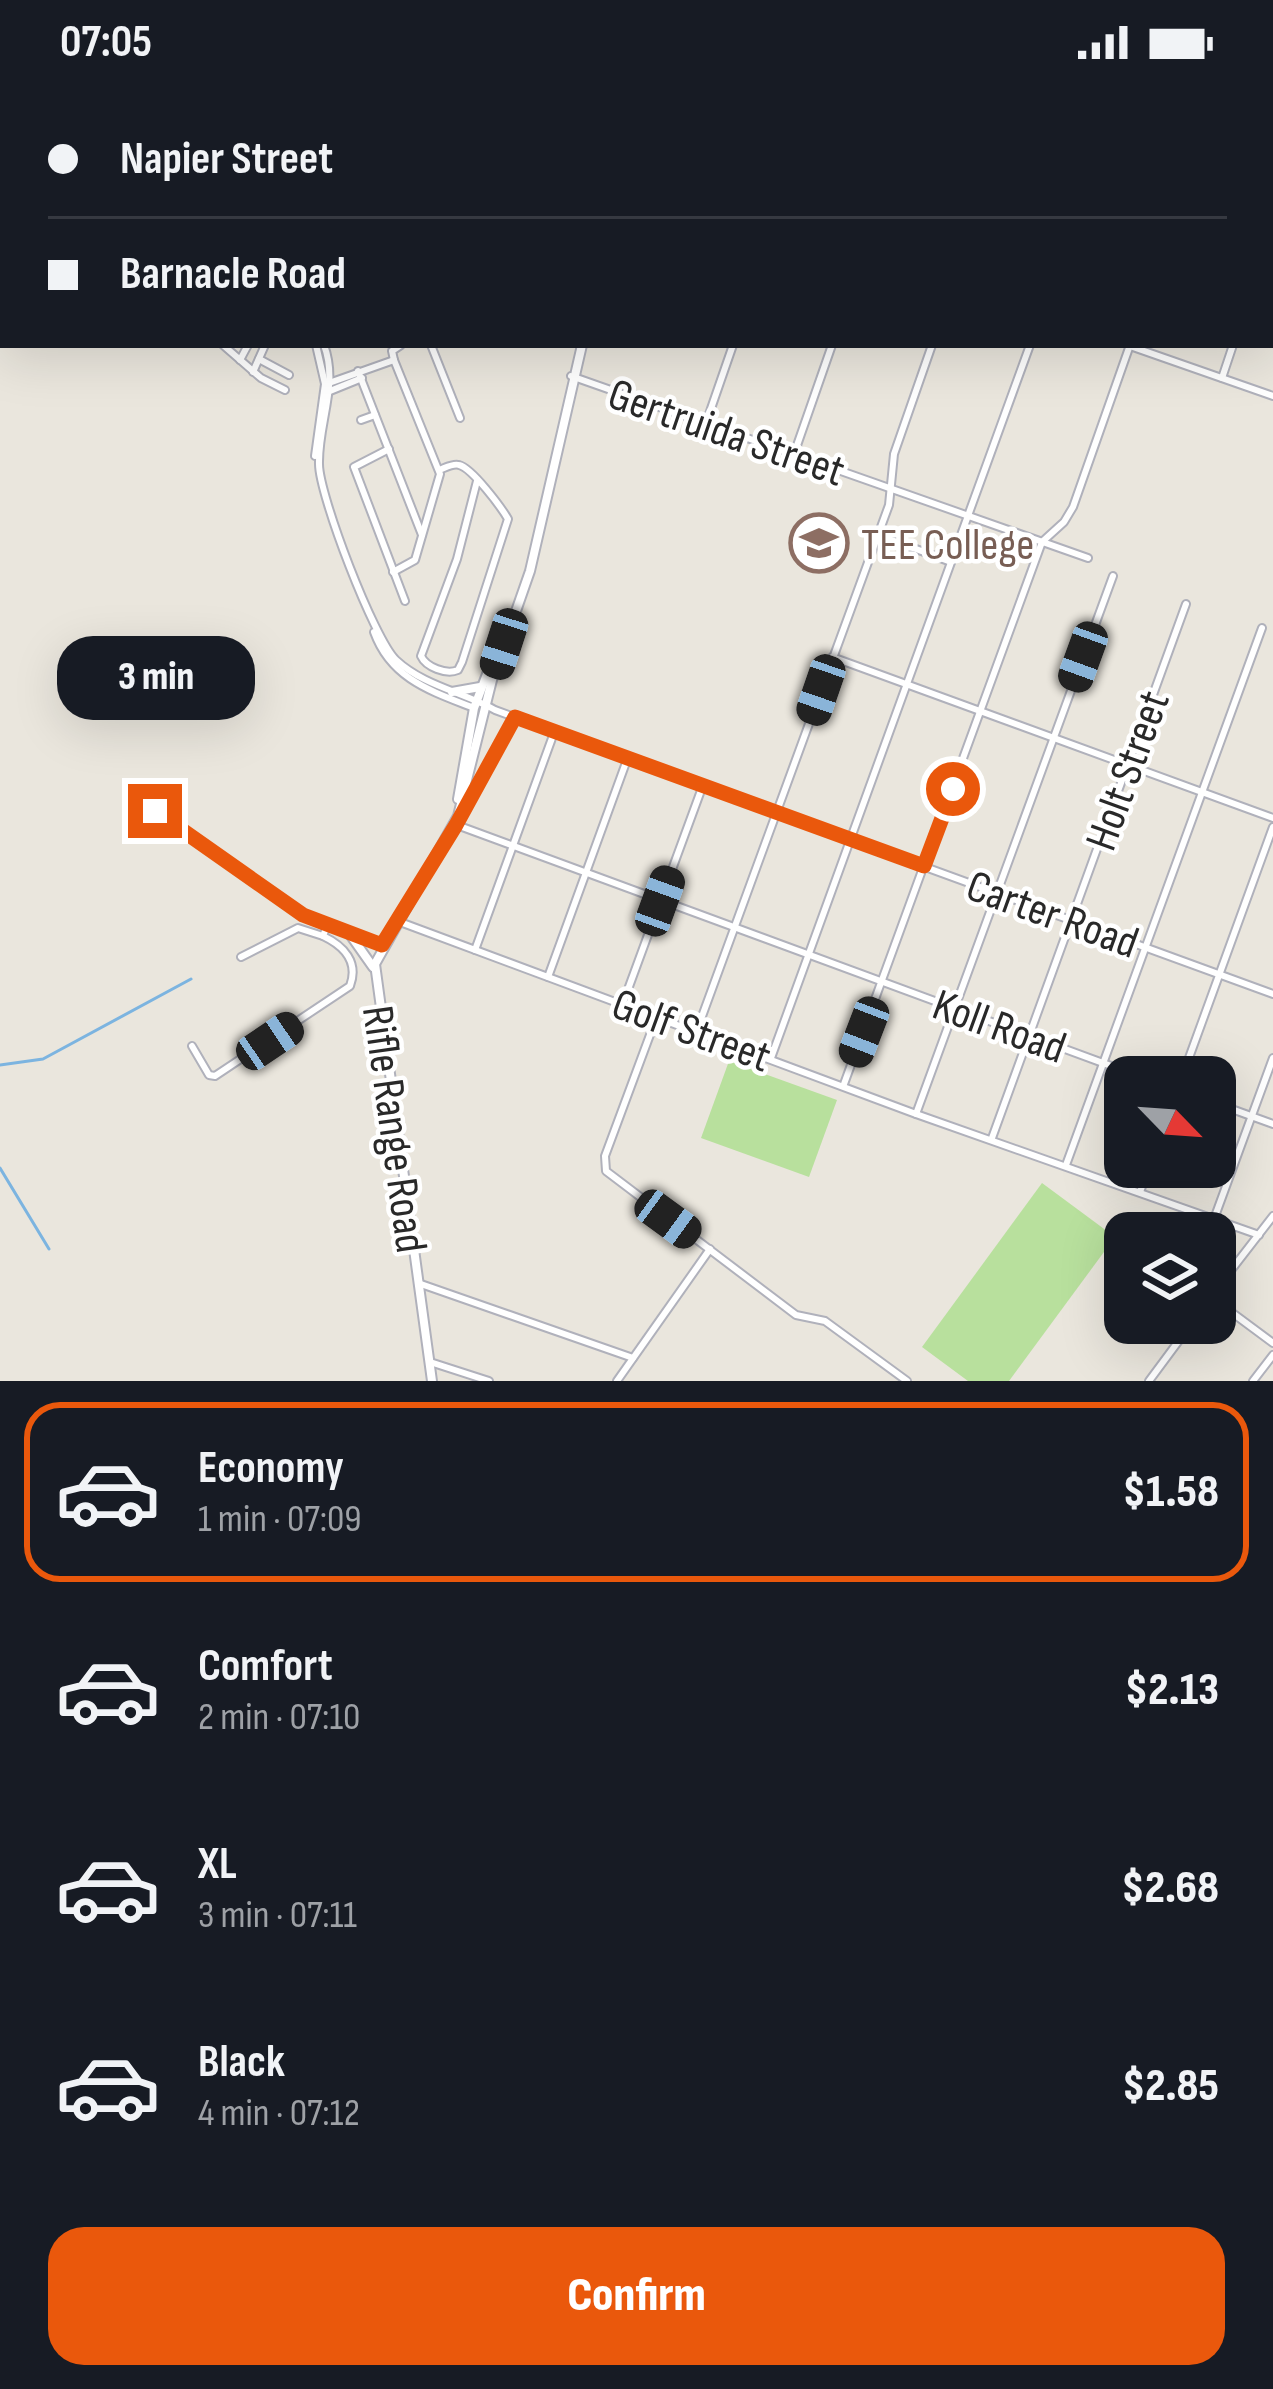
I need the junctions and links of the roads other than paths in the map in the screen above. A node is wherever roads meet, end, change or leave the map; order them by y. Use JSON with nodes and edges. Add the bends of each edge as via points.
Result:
{"nodes":[{"id":1,"x":226,"y":348,"type":"edge"},
{"id":2,"x":246,"y":348,"type":"edge"},
{"id":3,"x":264,"y":348,"type":"edge"},
{"id":4,"x":320,"y":348,"type":"edge"},
{"id":5,"x":396,"y":348,"type":"edge"},
{"id":6,"x":432,"y":348,"type":"edge"},
{"id":7,"x":578,"y":348,"type":"edge"},
{"id":8,"x":732,"y":348,"type":"edge"},
{"id":9,"x":831,"y":348,"type":"edge"},
{"id":10,"x":931,"y":348,"type":"edge"},
{"id":11,"x":1029,"y":348,"type":"edge"},
{"id":12,"x":1128,"y":348,"type":"edge"},
{"id":13,"x":1137,"y":348,"type":"edge"},
{"id":14,"x":1232,"y":348,"type":"edge"},
{"id":15,"x":259,"y":359,"type":"junction"},
{"id":16,"x":240,"y":360,"type":"junction"},
{"id":17,"x":394,"y":360,"type":"junction"},
{"id":18,"x":253,"y":371,"type":"junction"},
{"id":19,"x":289,"y":375,"type":"dead end"},
{"id":20,"x":359,"y":375,"type":"junction"},
{"id":21,"x":573,"y":376,"type":"junction"},
{"id":22,"x":1222,"y":378,"type":"junction"},
{"id":23,"x":327,"y":387,"type":"junction"},
{"id":24,"x":285,"y":391,"type":"dead end"},
{"id":25,"x":1273,"y":396,"type":"edge"},
{"id":26,"x":375,"y":415,"type":"junction"},
{"id":27,"x":460,"y":418,"type":"dead end"},
{"id":28,"x":361,"y":420,"type":"dead end"},
{"id":29,"x":706,"y":423,"type":"junction"},
{"id":30,"x":389,"y":449,"type":"junction"},
{"id":31,"x":794,"y":454,"type":"junction"},
{"id":32,"x":439,"y":470,"type":"junction"},
{"id":33,"x":478,"y":481,"type":"junction"},
{"id":34,"x":892,"y":489,"type":"junction"},
{"id":35,"x":968,"y":517,"type":"junction"},
{"id":36,"x":878,"y":535,"type":"junction"},
{"id":37,"x":423,"y":536,"type":"junction"},
{"id":38,"x":1042,"y":542,"type":"junction"},
{"id":39,"x":1088,"y":557,"type":"dead end"},
{"id":40,"x":951,"y":562,"type":"junction"},
{"id":41,"x":393,"y":572,"type":"junction"},
{"id":42,"x":1113,"y":576,"type":"dead end"},
{"id":43,"x":405,"y":601,"type":"dead end"},
{"id":44,"x":1186,"y":604,"type":"dead end"},
{"id":45,"x":1262,"y":628,"type":"dead end"},
{"id":46,"x":832,"y":657,"type":"junction"},
{"id":47,"x":398,"y":666,"type":"junction"},
{"id":48,"x":907,"y":684,"type":"junction"},
{"id":49,"x":481,"y":686,"type":"junction"},
{"id":50,"x":452,"y":692,"type":"junction"},
{"id":51,"x":479,"y":706,"type":"junction"},
{"id":52,"x":981,"y":712,"type":"junction"},
{"id":53,"x":515,"y":717,"type":"junction"},
{"id":54,"x":555,"y":730,"type":"junction"},
{"id":55,"x":1054,"y":739,"type":"junction"},
{"id":56,"x":628,"y":757,"type":"junction"},
{"id":57,"x":1128,"y":765,"type":"junction"},
{"id":58,"x":703,"y":784,"type":"junction"},
{"id":59,"x":1202,"y":792,"type":"junction"},
{"id":60,"x":155,"y":811,"type":"dead end"},
{"id":61,"x":775,"y":812,"type":"junction"},
{"id":62,"x":456,"y":818,"type":"junction"},
{"id":63,"x":1273,"y":818,"type":"edge"},
{"id":64,"x":1273,"y":827,"type":"edge"},
{"id":65,"x":850,"y":838,"type":"junction"},
{"id":66,"x":512,"y":848,"type":"junction"},
{"id":67,"x":924,"y":866,"type":"junction"},
{"id":68,"x":586,"y":874,"type":"junction"},
{"id":69,"x":997,"y":893,"type":"junction"},
{"id":70,"x":660,"y":901,"type":"junction"},
{"id":71,"x":397,"y":920,"type":"junction"},
{"id":72,"x":1072,"y":920,"type":"junction"},
{"id":73,"x":327,"y":926,"type":"junction"},
{"id":74,"x":734,"y":928,"type":"junction"},
{"id":75,"x":349,"y":933,"type":"junction"},
{"id":76,"x":323,"y":936,"type":"junction"},
{"id":77,"x":382,"y":945,"type":"junction"},
{"id":78,"x":1146,"y":947,"type":"junction"},
{"id":79,"x":475,"y":950,"type":"junction"},
{"id":80,"x":808,"y":955,"type":"junction"},
{"id":81,"x":241,"y":957,"type":"dead end"},
{"id":82,"x":374,"y":968,"type":"junction"},
{"id":83,"x":1220,"y":974,"type":"junction"},
{"id":84,"x":548,"y":977,"type":"junction"},
{"id":85,"x":882,"y":982,"type":"junction"},
{"id":86,"x":1273,"y":994,"type":"edge"},
{"id":87,"x":623,"y":1004,"type":"junction"},
{"id":88,"x":955,"y":1009,"type":"junction"},
{"id":89,"x":657,"y":1016,"type":"junction"},
{"id":90,"x":697,"y":1030,"type":"junction"},
{"id":91,"x":1029,"y":1036,"type":"junction"},
{"id":92,"x":192,"y":1046,"type":"dead end"},
{"id":93,"x":1190,"y":1056,"type":"edge"},
{"id":94,"x":770,"y":1058,"type":"junction"},
{"id":95,"x":1273,"y":1058,"type":"edge"},
{"id":96,"x":1103,"y":1064,"type":"junction"},
{"id":97,"x":844,"y":1084,"type":"junction"},
{"id":98,"x":1236,"y":1110,"type":"edge"},
{"id":99,"x":916,"y":1114,"type":"junction"},
{"id":100,"x":1252,"y":1116,"type":"junction"},
{"id":101,"x":1273,"y":1124,"type":"edge"},
{"id":102,"x":992,"y":1138,"type":"junction"},
{"id":103,"x":1066,"y":1165,"type":"junction"},
{"id":104,"x":1141,"y":1188,"type":"edge"},
{"id":105,"x":1140,"y":1192,"type":"junction"},
{"id":106,"x":1195,"y":1212,"type":"edge"},
{"id":107,"x":1217,"y":1212,"type":"edge"},
{"id":108,"x":1273,"y":1216,"type":"edge"},
{"id":109,"x":1236,"y":1227,"type":"edge"},
{"id":110,"x":1259,"y":1235,"type":"junction"},
{"id":111,"x":710,"y":1250,"type":"junction"},
{"id":112,"x":1236,"y":1267,"type":"edge"},
{"id":113,"x":418,"y":1283,"type":"junction"},
{"id":114,"x":1236,"y":1313,"type":"edge"},
{"id":115,"x":1273,"y":1343,"type":"edge"},
{"id":116,"x":1176,"y":1344,"type":"edge"},
{"id":117,"x":1273,"y":1355,"type":"edge"},
{"id":118,"x":633,"y":1358,"type":"junction"},
{"id":119,"x":429,"y":1362,"type":"junction"},
{"id":120,"x":893,"y":1377,"type":"edge"},
{"id":121,"x":432,"y":1381,"type":"edge"},
{"id":122,"x":489,"y":1381,"type":"edge"},
{"id":123,"x":617,"y":1381,"type":"edge"},
{"id":124,"x":907,"y":1381,"type":"edge"},
{"id":125,"x":1149,"y":1381,"type":"edge"},
{"id":126,"x":1253,"y":1381,"type":"edge"}],
"edges":[{"from":1,"to":16,"type":"street"},
{"from":2,"to":16,"type":"street"},
{"from":3,"to":15,"type":"street"},
{"from":4,"to":23,"type":"street"},
{"from":5,"to":17,"type":"street"},
{"from":6,"to":27,"type":"street"},
{"from":7,"to":21,"type":"main road","name":"Rifle Range Road"},
{"from":8,"to":29,"type":"street"},
{"from":9,"to":31,"type":"street"},
{"from":10,"to":34,"type":"street","via":[[894,454]]},
{"from":11,"to":35,"type":"street"},
{"from":12,"to":38,"type":"street","via":[[1073,507]]},
{"from":13,"to":22,"type":"street"},
{"from":14,"to":22,"type":"street"},
{"from":15,"to":18,"type":"street"},
{"from":15,"to":19,"type":"street"},
{"from":16,"to":18,"type":"street"},
{"from":17,"to":20,"type":"street"},
{"from":17,"to":32,"type":"street"},
{"from":18,"to":24,"type":"street"},
{"from":20,"to":23,"type":"street"},
{"from":20,"to":26,"type":"street"},
{"from":21,"to":29,"type":"street","name":"Gertruida Street"},
{"from":21,"to":49,"type":"main road","name":"Rifle Range Road","via":[[521,590]]},
{"from":21,"to":51,"type":"main road","name":"Rifle Range Road","via":[[530,571]]},
{"from":22,"to":25,"type":"street"},
{"from":23,"to":47,"type":"street","via":[[321,482]]},
{"from":26,"to":28,"type":"street"},
{"from":26,"to":30,"type":"street"},
{"from":29,"to":31,"type":"street","name":"Gertruida Street"},
{"from":30,"to":37,"type":"street"},
{"from":30,"to":41,"type":"street","via":[[354,467]]},
{"from":31,"to":34,"type":"street","name":"Gertruida Street"},
{"from":32,"to":33,"type":"street","via":[[458,464]]},
{"from":32,"to":37,"type":"street"},
{"from":33,"to":33,"type":"street","via":[[508,526],[462,662],[448,672],[422,656]]},
{"from":34,"to":35,"type":"street","name":"Gertruida Street"},
{"from":34,"to":36,"type":"street"},
{"from":35,"to":38,"type":"street","name":"Gertruida Street"},
{"from":35,"to":40,"type":"street"},
{"from":36,"to":40,"type":"street"},
{"from":36,"to":46,"type":"street"},
{"from":37,"to":41,"type":"street","via":[[416,560]]},
{"from":38,"to":39,"type":"street","name":"Gertruida Street"},
{"from":38,"to":52,"type":"street"},
{"from":40,"to":48,"type":"street"},
{"from":41,"to":43,"type":"street"},
{"from":42,"to":55,"type":"street"},
{"from":44,"to":57,"type":"street","name":"Holt Street"},
{"from":45,"to":59,"type":"street"},
{"from":46,"to":48,"type":"street"},
{"from":46,"to":61,"type":"street"},
{"from":47,"to":50,"type":"street"},
{"from":47,"to":51,"type":"street","via":[[423,688]]},
{"from":48,"to":52,"type":"street"},
{"from":48,"to":65,"type":"street"},
{"from":49,"to":50,"type":"main road"},
{"from":49,"to":51,"type":"main road","name":"Rifle Range Road"},
{"from":50,"to":51,"type":"street"},
{"from":51,"to":53,"type":"street","name":"Carter Road"},
{"from":51,"to":62,"type":"main road","name":"Rifle Range Road"},
{"from":52,"to":55,"type":"street"},
{"from":52,"to":67,"type":"street"},
{"from":53,"to":54,"type":"street","name":"Carter Road"},
{"from":53,"to":62,"type":"street","name":"Rifle Range Road"},
{"from":54,"to":56,"type":"street","name":"Carter Road"},
{"from":54,"to":66,"type":"street"},
{"from":55,"to":57,"type":"street"},
{"from":55,"to":69,"type":"street"},
{"from":56,"to":58,"type":"street","name":"Carter Road"},
{"from":56,"to":68,"type":"street"},
{"from":57,"to":59,"type":"street"},
{"from":57,"to":72,"type":"street","name":"Holt Street"},
{"from":58,"to":61,"type":"street","name":"Carter Road"},
{"from":58,"to":70,"type":"street"},
{"from":59,"to":63,"type":"street"},
{"from":59,"to":78,"type":"street"},
{"from":60,"to":73,"type":"street"},
{"from":61,"to":65,"type":"street","name":"Carter Road"},
{"from":61,"to":74,"type":"street"},
{"from":62,"to":66,"type":"street","name":"Koll Road"},
{"from":62,"to":71,"type":"main road","name":"Rifle Range Road"},
{"from":64,"to":83,"type":"street"},
{"from":65,"to":67,"type":"street","name":"Carter Road"},
{"from":65,"to":80,"type":"street"},
{"from":66,"to":68,"type":"street","name":"Koll Road"},
{"from":66,"to":79,"type":"street"},
{"from":67,"to":69,"type":"street","name":"Carter Road"},
{"from":67,"to":85,"type":"street"},
{"from":68,"to":70,"type":"street","name":"Koll Road"},
{"from":68,"to":84,"type":"street"},
{"from":69,"to":72,"type":"street","name":"Carter Road"},
{"from":69,"to":88,"type":"street"},
{"from":70,"to":74,"type":"street","name":"Koll Road"},
{"from":70,"to":87,"type":"street"},
{"from":71,"to":77,"type":"main road","name":"Rifle Range Road"},
{"from":71,"to":79,"type":"street","name":"Golf Street"},
{"from":72,"to":78,"type":"street","name":"Carter Road"},
{"from":72,"to":91,"type":"street","name":"Holt Street"},
{"from":73,"to":75,"type":"street"},
{"from":73,"to":76,"type":"street"},
{"from":74,"to":80,"type":"street","name":"Koll Road"},
{"from":74,"to":90,"type":"street"},
{"from":75,"to":77,"type":"street"},
{"from":75,"to":82,"type":"main road"},
{"from":76,"to":81,"type":"street","via":[[298,928]]},
{"from":76,"to":92,"type":"street","via":[[350,958],[350,986],[215,1076]]},
{"from":77,"to":82,"type":"main road","name":"Rifle Range Road"},
{"from":78,"to":83,"type":"street","name":"Carter Road"},
{"from":78,"to":96,"type":"street"},
{"from":79,"to":84,"type":"street","name":"Golf Street"},
{"from":80,"to":85,"type":"street","name":"Koll Road"},
{"from":80,"to":94,"type":"street"},
{"from":82,"to":113,"type":"main road","name":"Rifle Range Road"},
{"from":83,"to":86,"type":"street","name":"Carter Road"},
{"from":83,"to":93,"type":"street"},
{"from":84,"to":87,"type":"street","name":"Golf Street"},
{"from":85,"to":88,"type":"street","name":"Koll Road"},
{"from":85,"to":97,"type":"street"},
{"from":87,"to":89,"type":"street","name":"Golf Street"},
{"from":88,"to":91,"type":"street","name":"Koll Road"},
{"from":88,"to":99,"type":"street"},
{"from":89,"to":90,"type":"street","name":"Golf Street"},
{"from":89,"to":111,"type":"street","via":[[603,1166]]},
{"from":90,"to":94,"type":"street","name":"Golf Street"},
{"from":91,"to":96,"type":"street","name":"Koll Road"},
{"from":91,"to":102,"type":"street","name":"Holt Street"},
{"from":94,"to":97,"type":"street","name":"Golf Street"},
{"from":95,"to":100,"type":"street"},
{"from":96,"to":103,"type":"street"},
{"from":97,"to":99,"type":"street","name":"Golf Street"},
{"from":98,"to":100,"type":"street"},
{"from":99,"to":102,"type":"street","name":"Golf Street"},
{"from":100,"to":101,"type":"street"},
{"from":100,"to":107,"type":"street"},
{"from":102,"to":103,"type":"street","name":"Golf Street"},
{"from":103,"to":105,"type":"street","name":"Golf Street"},
{"from":104,"to":105,"type":"street"},
{"from":105,"to":106,"type":"street","name":"Golf Street"},
{"from":108,"to":110,"type":"street"},
{"from":109,"to":110,"type":"street","name":"Golf Street"},
{"from":110,"to":112,"type":"street"},
{"from":111,"to":118,"type":"street"},
{"from":111,"to":120,"type":"street","via":[[796,1315],[825,1321]]},
{"from":113,"to":118,"type":"street"},
{"from":113,"to":119,"type":"main road","name":"Rifle Range Road"},
{"from":114,"to":115,"type":"street"},
{"from":116,"to":125,"type":"street"},
{"from":117,"to":126,"type":"street"},
{"from":118,"to":123,"type":"street"},
{"from":119,"to":121,"type":"main road","name":"Rifle Range Road"},
{"from":119,"to":122,"type":"street"},
{"from":120,"to":124,"type":"street"}]}
